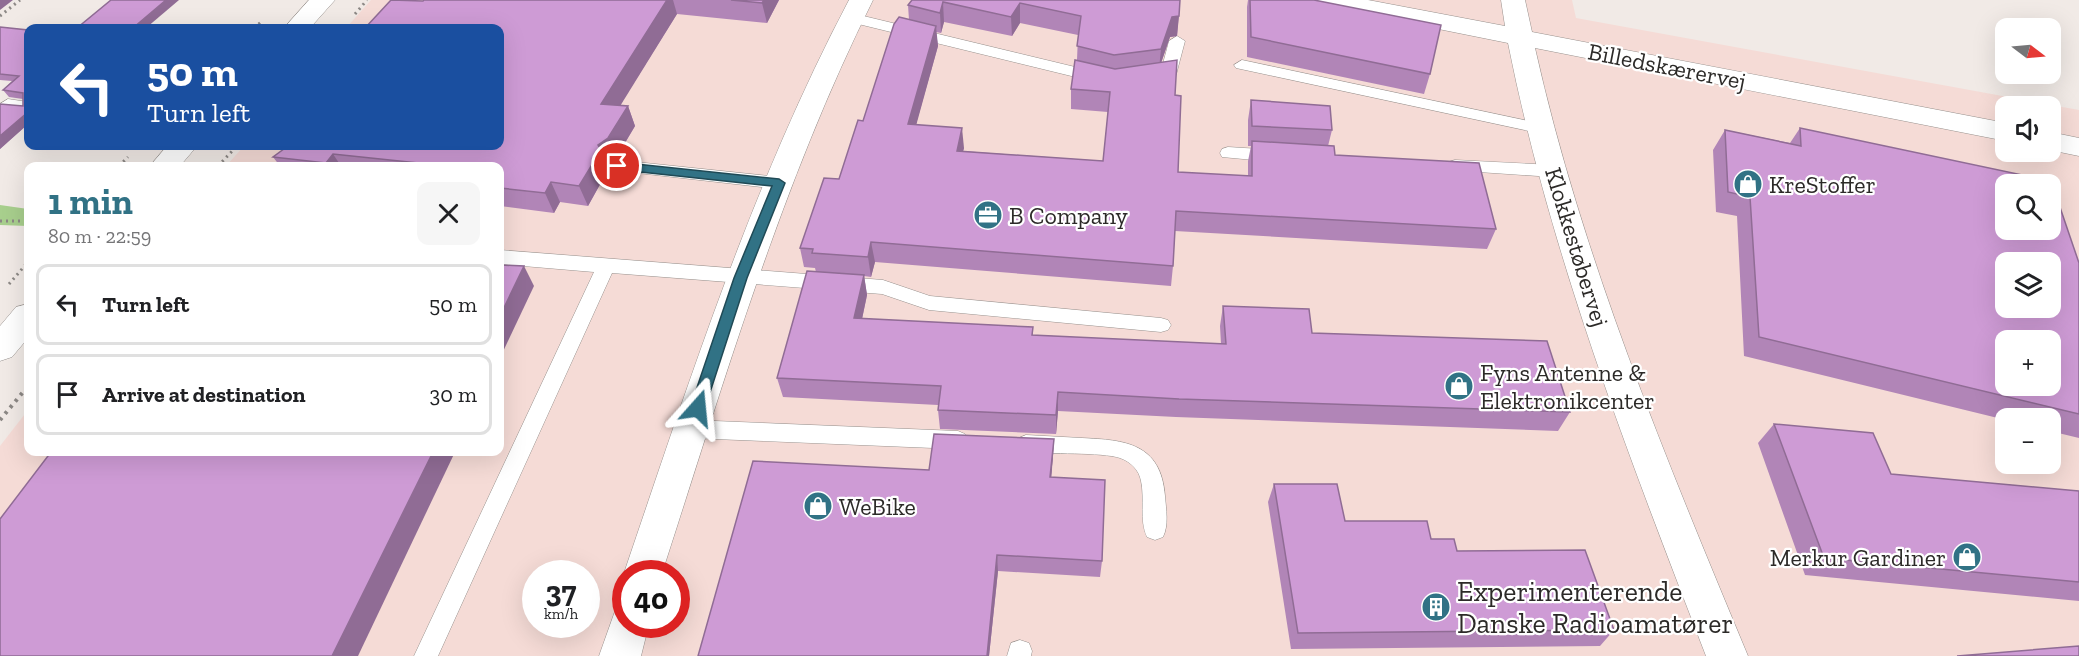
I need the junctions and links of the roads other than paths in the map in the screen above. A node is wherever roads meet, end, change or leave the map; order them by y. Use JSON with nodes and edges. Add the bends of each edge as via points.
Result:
{"nodes":[{"id":1,"x":323,"y":0,"type":"edge"},
{"id":2,"x":1513,"y":0,"type":"edge"},
{"id":3,"x":1345,"y":2,"type":"edge"},
{"id":4,"x":856,"y":9,"type":"edge"},
{"id":5,"x":300,"y":24,"type":"edge"},
{"id":6,"x":1519,"y":38,"type":"junction"},
{"id":7,"x":1176,"y":41,"type":"edge"},
{"id":8,"x":1242,"y":65,"type":"dead end"},
{"id":9,"x":1146,"y":78,"type":"edge"},
{"id":10,"x":1113,"y":82,"type":"edge"},
{"id":11,"x":8,"y":104,"type":"edge"},
{"id":12,"x":24,"y":106,"type":"edge"},
{"id":13,"x":1542,"y":129,"type":"junction"},
{"id":14,"x":1995,"y":130,"type":"edge"},
{"id":15,"x":2061,"y":143,"type":"edge"},
{"id":16,"x":2079,"y":147,"type":"edge"},
{"id":17,"x":179,"y":150,"type":"edge"},
{"id":18,"x":1228,"y":153,"type":"dead end"},
{"id":19,"x":1288,"y":156,"type":"edge"},
{"id":20,"x":168,"y":162,"type":"edge"},
{"id":21,"x":1443,"y":165,"type":"edge"},
{"id":22,"x":617,"y":166,"type":"dead end"},
{"id":23,"x":1553,"y":171,"type":"junction"},
{"id":24,"x":779,"y":183,"type":"junction"},
{"id":25,"x":504,"y":257,"type":"edge"},
{"id":26,"x":606,"y":267,"type":"junction"},
{"id":27,"x":741,"y":278,"type":"junction"},
{"id":28,"x":24,"y":321,"type":"edge"},
{"id":29,"x":1161,"y":326,"type":"dead end"},
{"id":30,"x":0,"y":348,"type":"edge"},
{"id":31,"x":690,"y":429,"type":"junction"},
{"id":32,"x":973,"y":441,"type":"edge"},
{"id":33,"x":1008,"y":443,"type":"edge"},
{"id":34,"x":1155,"y":530,"type":"dead end"},
{"id":35,"x":647,"y":560,"type":"edge"},
{"id":36,"x":625,"y":638,"type":"edge"},
{"id":37,"x":426,"y":656,"type":"edge"},
{"id":38,"x":620,"y":656,"type":"edge"},
{"id":39,"x":1727,"y":656,"type":"edge"}],
"edges":[{"from":1,"to":5,"type":"street"},
{"from":2,"to":6,"type":"street","name":"Klokkestøbervej"},
{"from":3,"to":6,"type":"street","name":"Billedskærervej"},
{"from":4,"to":10,"type":"lane"},
{"from":4,"to":24,"type":"street","via":[[826,68]]},
{"from":6,"to":13,"type":"street","name":"Klokkestøbervej"},
{"from":6,"to":14,"type":"street","name":"Billedskærervej"},
{"from":7,"to":9,"type":"lane","via":[[1168,75]]},
{"from":8,"to":13,"type":"lane"},
{"from":11,"to":12,"type":"lane"},
{"from":13,"to":23,"type":"street","name":"Klokkestøbervej"},
{"from":15,"to":16,"type":"street"},
{"from":17,"to":20,"type":"street"},
{"from":18,"to":19,"type":"lane"},
{"from":21,"to":23,"type":"lane"},
{"from":22,"to":24,"type":"lane"},
{"from":23,"to":39,"type":"street","name":"Klokkestøbervej","via":[[1601,326],[1674,526]]},
{"from":24,"to":27,"type":"street"},
{"from":25,"to":26,"type":"lane"},
{"from":26,"to":27,"type":"lane"},
{"from":26,"to":37,"type":"lane"},
{"from":27,"to":29,"type":"lane","via":[[883,287],[929,303]]},
{"from":27,"to":31,"type":"street"},
{"from":28,"to":30,"type":"street"},
{"from":31,"to":32,"type":"lane"},
{"from":31,"to":35,"type":"street"},
{"from":33,"to":34,"type":"lane","via":[[1130,451],[1150,468]]},
{"from":36,"to":38,"type":"street"}]}
